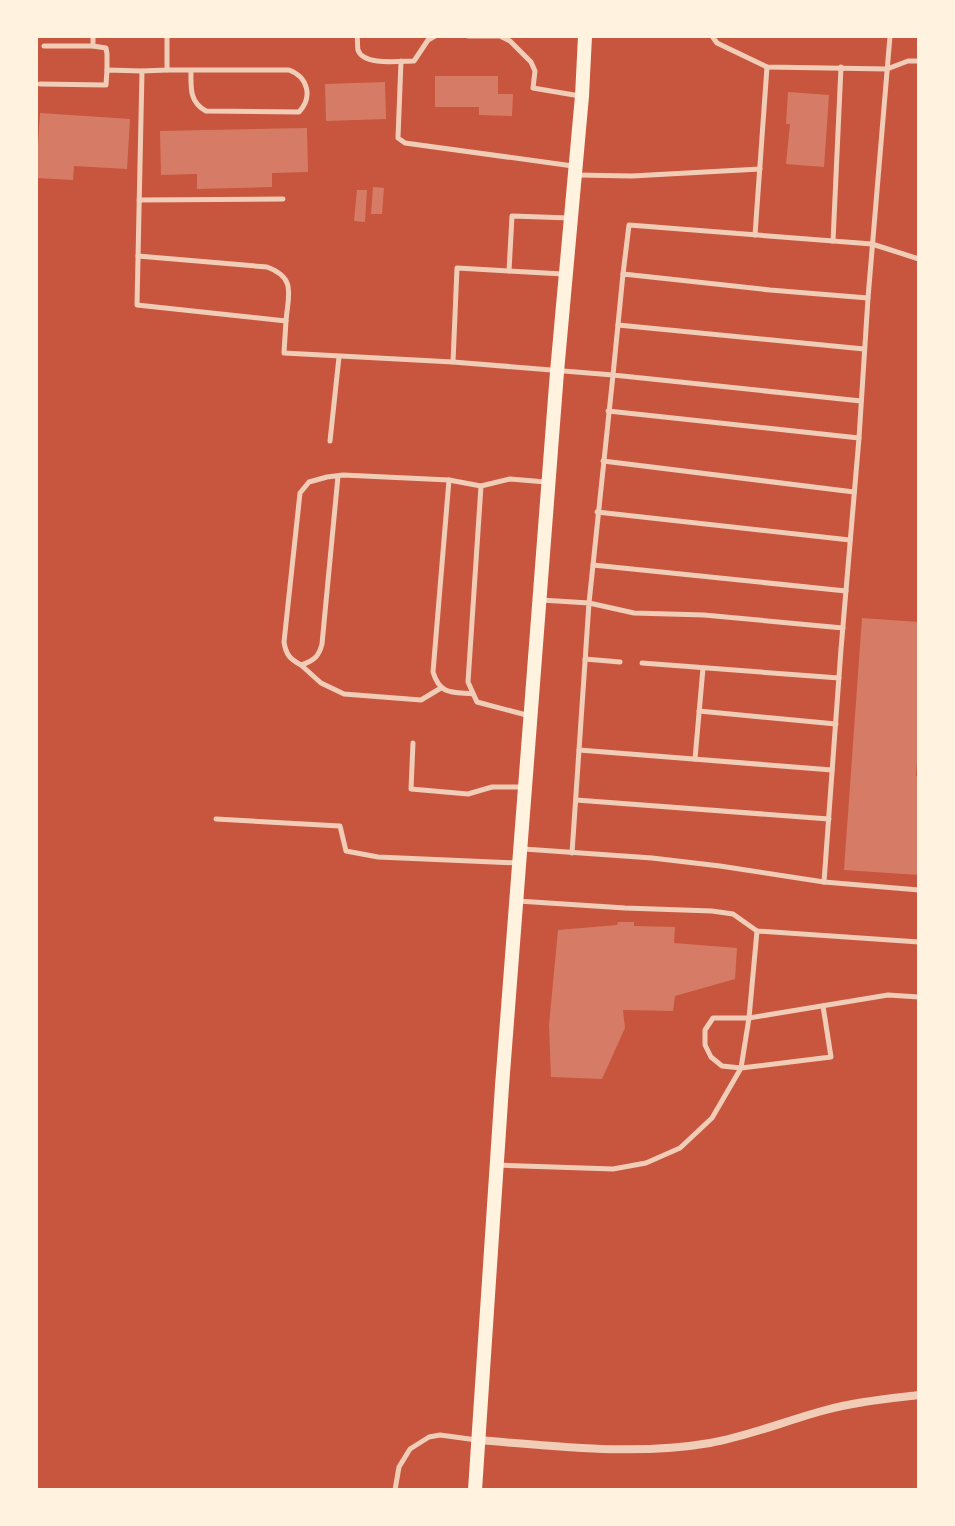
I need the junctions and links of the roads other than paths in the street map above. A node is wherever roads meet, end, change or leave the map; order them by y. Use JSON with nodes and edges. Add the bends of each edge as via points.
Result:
{"nodes":[{"id":1,"x":93,"y":36,"type":"edge"},
{"id":2,"x":167,"y":36,"type":"edge"},
{"id":3,"x":357,"y":36,"type":"edge"},
{"id":4,"x":435,"y":36,"type":"edge"},
{"id":5,"x":468,"y":36,"type":"edge"},
{"id":6,"x":585,"y":36,"type":"edge"},
{"id":7,"x":712,"y":36,"type":"edge"},
{"id":8,"x":890,"y":36,"type":"edge"},
{"id":9,"x":44,"y":46,"type":"dead end"},
{"id":10,"x":93,"y":46,"type":"junction"},
{"id":11,"x":401,"y":61,"type":"junction"},
{"id":12,"x":919,"y":61,"type":"edge"},
{"id":13,"x":767,"y":67,"type":"junction"},
{"id":14,"x":841,"y":67,"type":"junction"},
{"id":15,"x":887,"y":69,"type":"junction"},
{"id":16,"x":107,"y":70,"type":"junction"},
{"id":17,"x":167,"y":70,"type":"junction"},
{"id":18,"x":191,"y":70,"type":"junction"},
{"id":19,"x":142,"y":71,"type":"junction"},
{"id":20,"x":40,"y":84,"type":"dead end"},
{"id":21,"x":582,"y":96,"type":"junction"},
{"id":22,"x":760,"y":169,"type":"junction"},
{"id":23,"x":576,"y":170,"type":"junction"},
{"id":24,"x":283,"y":199,"type":"dead end"},
{"id":25,"x":139,"y":200,"type":"junction"},
{"id":26,"x":571,"y":218,"type":"junction"},
{"id":27,"x":755,"y":235,"type":"junction"},
{"id":28,"x":833,"y":241,"type":"junction"},
{"id":29,"x":872,"y":244,"type":"junction"},
{"id":30,"x":138,"y":256,"type":"junction"},
{"id":31,"x":919,"y":259,"type":"edge"},
{"id":32,"x":509,"y":271,"type":"junction"},
{"id":33,"x":566,"y":274,"type":"junction"},
{"id":34,"x":623,"y":274,"type":"junction"},
{"id":35,"x":868,"y":298,"type":"junction"},
{"id":36,"x":286,"y":321,"type":"junction"},
{"id":37,"x":618,"y":325,"type":"junction"},
{"id":38,"x":864,"y":349,"type":"junction"},
{"id":39,"x":339,"y":357,"type":"junction"},
{"id":40,"x":453,"y":362,"type":"junction"},
{"id":41,"x":557,"y":372,"type":"junction"},
{"id":42,"x":613,"y":375,"type":"junction"},
{"id":43,"x":861,"y":401,"type":"junction"},
{"id":44,"x":608,"y":411,"type":"junction"},
{"id":45,"x":859,"y":438,"type":"junction"},
{"id":46,"x":330,"y":441,"type":"dead end"},
{"id":47,"x":603,"y":461,"type":"junction"},
{"id":48,"x":338,"y":476,"type":"junction"},
{"id":49,"x":449,"y":480,"type":"junction"},
{"id":50,"x":549,"y":483,"type":"junction"},
{"id":51,"x":481,"y":486,"type":"junction"},
{"id":52,"x":854,"y":492,"type":"junction"},
{"id":53,"x":597,"y":512,"type":"junction"},
{"id":54,"x":850,"y":540,"type":"junction"},
{"id":55,"x":593,"y":565,"type":"junction"},
{"id":56,"x":846,"y":591,"type":"junction"},
{"id":57,"x":540,"y":600,"type":"junction"},
{"id":58,"x":589,"y":603,"type":"junction"},
{"id":59,"x":843,"y":628,"type":"junction"},
{"id":60,"x":585,"y":659,"type":"junction"},
{"id":61,"x":620,"y":662,"type":"dead end"},
{"id":62,"x":642,"y":663,"type":"dead end"},
{"id":63,"x":301,"y":665,"type":"junction"},
{"id":64,"x":703,"y":668,"type":"junction"},
{"id":65,"x":839,"y":678,"type":"junction"},
{"id":66,"x":441,"y":688,"type":"junction"},
{"id":67,"x":474,"y":695,"type":"junction"},
{"id":68,"x":699,"y":711,"type":"junction"},
{"id":69,"x":531,"y":716,"type":"junction"},
{"id":70,"x":836,"y":724,"type":"junction"},
{"id":71,"x":413,"y":743,"type":"dead end"},
{"id":72,"x":579,"y":750,"type":"junction"},
{"id":73,"x":695,"y":759,"type":"junction"},
{"id":74,"x":832,"y":770,"type":"junction"},
{"id":75,"x":525,"y":787,"type":"junction"},
{"id":76,"x":576,"y":800,"type":"junction"},
{"id":77,"x":216,"y":819,"type":"dead end"},
{"id":78,"x":829,"y":819,"type":"junction"},
{"id":79,"x":572,"y":853,"type":"junction"},
{"id":80,"x":520,"y":856,"type":"junction"},
{"id":81,"x":824,"y":882,"type":"junction"},
{"id":82,"x":919,"y":890,"type":"edge"},
{"id":83,"x":516,"y":901,"type":"junction"},
{"id":84,"x":757,"y":931,"type":"junction"},
{"id":85,"x":919,"y":942,"type":"edge"},
{"id":86,"x":919,"y":997,"type":"edge"},
{"id":87,"x":823,"y":1006,"type":"junction"},
{"id":88,"x":749,"y":1018,"type":"junction"},
{"id":89,"x":741,"y":1068,"type":"junction"},
{"id":90,"x":496,"y":1165,"type":"junction"},
{"id":91,"x":919,"y":1395,"type":"edge"},
{"id":92,"x":478,"y":1440,"type":"junction"},
{"id":93,"x":395,"y":1490,"type":"edge"},
{"id":94,"x":475,"y":1490,"type":"edge"}],
"edges":[{"from":1,"to":10,"type":"lane"},
{"from":2,"to":17,"type":"lane"},
{"from":3,"to":11,"type":"lane","via":[[362,57]]},
{"from":4,"to":11,"type":"lane","via":[[414,61]]},
{"from":5,"to":21,"type":"lane","via":[[510,41],[531,62],[533,88]]},
{"from":6,"to":21,"type":"main road"},
{"from":7,"to":13,"type":"lane"},
{"from":8,"to":15,"type":"lane"},
{"from":9,"to":10,"type":"lane"},
{"from":10,"to":16,"type":"lane","via":[[106,48]]},
{"from":11,"to":23,"type":"lane","via":[[398,138],[405,143]]},
{"from":12,"to":15,"type":"lane"},
{"from":13,"to":14,"type":"lane"},
{"from":13,"to":22,"type":"lane"},
{"from":14,"to":15,"type":"lane"},
{"from":14,"to":28,"type":"lane"},
{"from":15,"to":29,"type":"lane"},
{"from":16,"to":19,"type":"lane"},
{"from":16,"to":20,"type":"lane","via":[[106,85]]},
{"from":17,"to":18,"type":"lane"},
{"from":17,"to":19,"type":"lane"},
{"from":18,"to":18,"type":"lane","via":[[289,70],[305,82],[306,105],[299,112],[206,111],[192,97]]},
{"from":19,"to":25,"type":"lane"},
{"from":21,"to":23,"type":"main road"},
{"from":22,"to":23,"type":"lane","via":[[632,176]]},
{"from":22,"to":27,"type":"lane"},
{"from":23,"to":26,"type":"main road"},
{"from":24,"to":25,"type":"lane"},
{"from":25,"to":30,"type":"lane"},
{"from":26,"to":32,"type":"lane","via":[[512,216]]},
{"from":26,"to":33,"type":"main road"},
{"from":27,"to":28,"type":"lane"},
{"from":27,"to":34,"type":"lane","via":[[629,225]]},
{"from":28,"to":29,"type":"lane"},
{"from":29,"to":31,"type":"lane"},
{"from":29,"to":35,"type":"lane"},
{"from":30,"to":36,"type":"lane","via":[[279,272],[288,286]]},
{"from":30,"to":36,"type":"lane","via":[[137,305]]},
{"from":32,"to":33,"type":"lane"},
{"from":32,"to":40,"type":"lane","via":[[457,268]]},
{"from":33,"to":41,"type":"main road"},
{"from":34,"to":35,"type":"lane"},
{"from":34,"to":37,"type":"lane"},
{"from":35,"to":38,"type":"lane"},
{"from":36,"to":39,"type":"lane","via":[[284,353]]},
{"from":37,"to":38,"type":"lane"},
{"from":37,"to":42,"type":"lane"},
{"from":38,"to":43,"type":"lane"},
{"from":39,"to":40,"type":"lane"},
{"from":39,"to":46,"type":"lane"},
{"from":40,"to":41,"type":"lane"},
{"from":41,"to":42,"type":"lane"},
{"from":41,"to":50,"type":"main road"},
{"from":42,"to":43,"type":"lane"},
{"from":42,"to":44,"type":"lane"},
{"from":43,"to":45,"type":"lane"},
{"from":44,"to":45,"type":"lane"},
{"from":44,"to":47,"type":"lane"},
{"from":45,"to":52,"type":"lane"},
{"from":47,"to":52,"type":"lane"},
{"from":47,"to":53,"type":"lane"},
{"from":48,"to":49,"type":"lane"},
{"from":48,"to":63,"type":"lane","via":[[322,644],[312,661]]},
{"from":48,"to":63,"type":"lane","via":[[309,482],[300,493],[284,642],[285,651]]},
{"from":49,"to":51,"type":"lane"},
{"from":49,"to":66,"type":"lane","via":[[433,672]]},
{"from":50,"to":51,"type":"lane","via":[[510,479]]},
{"from":50,"to":57,"type":"main road"},
{"from":51,"to":67,"type":"lane","via":[[468,682]]},
{"from":52,"to":54,"type":"lane"},
{"from":53,"to":54,"type":"lane"},
{"from":53,"to":55,"type":"lane"},
{"from":54,"to":56,"type":"lane"},
{"from":55,"to":56,"type":"lane"},
{"from":55,"to":58,"type":"lane"},
{"from":56,"to":59,"type":"lane"},
{"from":57,"to":58,"type":"lane"},
{"from":57,"to":69,"type":"main road"},
{"from":58,"to":59,"type":"lane","via":[[634,613]]},
{"from":58,"to":60,"type":"lane"},
{"from":59,"to":65,"type":"lane"},
{"from":60,"to":61,"type":"lane"},
{"from":60,"to":72,"type":"lane"},
{"from":62,"to":64,"type":"lane"},
{"from":63,"to":66,"type":"lane","via":[[344,694],[421,700]]},
{"from":64,"to":65,"type":"lane"},
{"from":64,"to":68,"type":"lane"},
{"from":65,"to":70,"type":"lane"},
{"from":66,"to":67,"type":"lane"},
{"from":67,"to":69,"type":"lane","via":[[477,702]]},
{"from":68,"to":70,"type":"lane"},
{"from":68,"to":73,"type":"lane"},
{"from":69,"to":75,"type":"main road"},
{"from":70,"to":74,"type":"lane"},
{"from":71,"to":75,"type":"lane","via":[[411,789],[468,794],[492,787]]},
{"from":72,"to":73,"type":"lane"},
{"from":72,"to":76,"type":"lane"},
{"from":73,"to":74,"type":"lane"},
{"from":74,"to":78,"type":"lane"},
{"from":75,"to":80,"type":"main road"},
{"from":76,"to":78,"type":"lane"},
{"from":76,"to":79,"type":"lane"},
{"from":77,"to":80,"type":"lane","via":[[340,826],[346,851],[378,857]]},
{"from":78,"to":81,"type":"lane"},
{"from":79,"to":80,"type":"lane"},
{"from":79,"to":81,"type":"lane","via":[[720,866]]},
{"from":80,"to":83,"type":"main road"},
{"from":81,"to":82,"type":"lane"},
{"from":83,"to":84,"type":"lane","via":[[712,911],[733,914]]},
{"from":83,"to":90,"type":"main road"},
{"from":84,"to":85,"type":"lane"},
{"from":84,"to":88,"type":"lane"},
{"from":86,"to":87,"type":"lane","via":[[888,995]]},
{"from":87,"to":88,"type":"lane"},
{"from":87,"to":89,"type":"lane","via":[[831,1057]]},
{"from":88,"to":89,"type":"lane"},
{"from":88,"to":89,"type":"lane","via":[[713,1018],[705,1030],[711,1057],[722,1066]]},
{"from":89,"to":90,"type":"lane","via":[[712,1118],[680,1148],[646,1163],[613,1169]]},
{"from":90,"to":92,"type":"main road"},
{"from":91,"to":92,"type":"street","via":[[870,1400],[707,1443],[648,1449]]},
{"from":92,"to":93,"type":"lane","via":[[429,1437],[410,1449],[399,1467]]},
{"from":92,"to":94,"type":"main road"}]}
